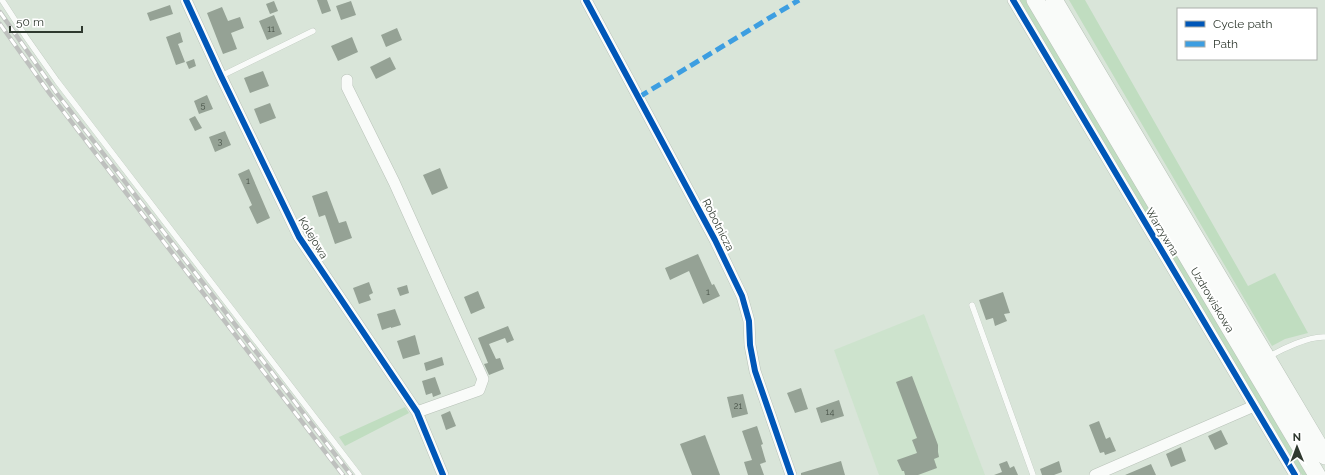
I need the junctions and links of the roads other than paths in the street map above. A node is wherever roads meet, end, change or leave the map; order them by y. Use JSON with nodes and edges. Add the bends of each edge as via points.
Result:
{"nodes":[{"id":1,"x":2,"y":0,"type":"edge"},
{"id":2,"x":186,"y":0,"type":"edge"},
{"id":3,"x":586,"y":0,"type":"edge"},
{"id":4,"x":1013,"y":0,"type":"edge"},
{"id":5,"x":1035,"y":0,"type":"edge"},
{"id":6,"x":1054,"y":0,"type":"edge"},
{"id":7,"x":313,"y":31,"type":"dead end"},
{"id":8,"x":221,"y":76,"type":"junction"},
{"id":9,"x":347,"y":80,"type":"dead end"},
{"id":10,"x":972,"y":305,"type":"dead end"},
{"id":11,"x":1325,"y":337,"type":"edge"},
{"id":12,"x":1266,"y":358,"type":"junction"},
{"id":13,"x":1254,"y":406,"type":"junction"},
{"id":14,"x":417,"y":412,"type":"junction"},
{"id":15,"x":1325,"y":456,"type":"edge"},
{"id":16,"x":359,"y":475,"type":"edge"},
{"id":17,"x":443,"y":475,"type":"edge"},
{"id":18,"x":791,"y":475,"type":"edge"},
{"id":19,"x":1033,"y":475,"type":"edge"},
{"id":20,"x":1096,"y":475,"type":"edge"},
{"id":21,"x":1295,"y":475,"type":"edge"},
{"id":22,"x":1317,"y":475,"type":"edge"}],
"edges":[{"from":1,"to":16,"type":"lane","via":[[57,81]]},
{"from":2,"to":8,"type":"street","name":"Kolejowa"},
{"from":3,"to":18,"type":"street","name":"Robotnicza","via":[[715,240],[742,296],[755,371]]},
{"from":4,"to":13,"type":"street","name":"Warzywna"},
{"from":5,"to":22,"type":"main road","name":"Uzdrowiskowa"},
{"from":6,"to":12,"type":"main road","name":"Uzdrowiskowa"},
{"from":7,"to":8,"type":"lane"},
{"from":8,"to":14,"type":"street","name":"Kolejowa","via":[[299,237]]},
{"from":9,"to":14,"type":"street","via":[[347,87],[394,182],[483,379],[479,390]]},
{"from":10,"to":19,"type":"lane"},
{"from":11,"to":12,"type":"lane","via":[[1286,347]]},
{"from":12,"to":15,"type":"main road","name":"Uzdrowiskowa"},
{"from":13,"to":20,"type":"street"},
{"from":13,"to":21,"type":"street","name":"Warzywna"},
{"from":14,"to":17,"type":"street","name":"Kolejowa"}]}
